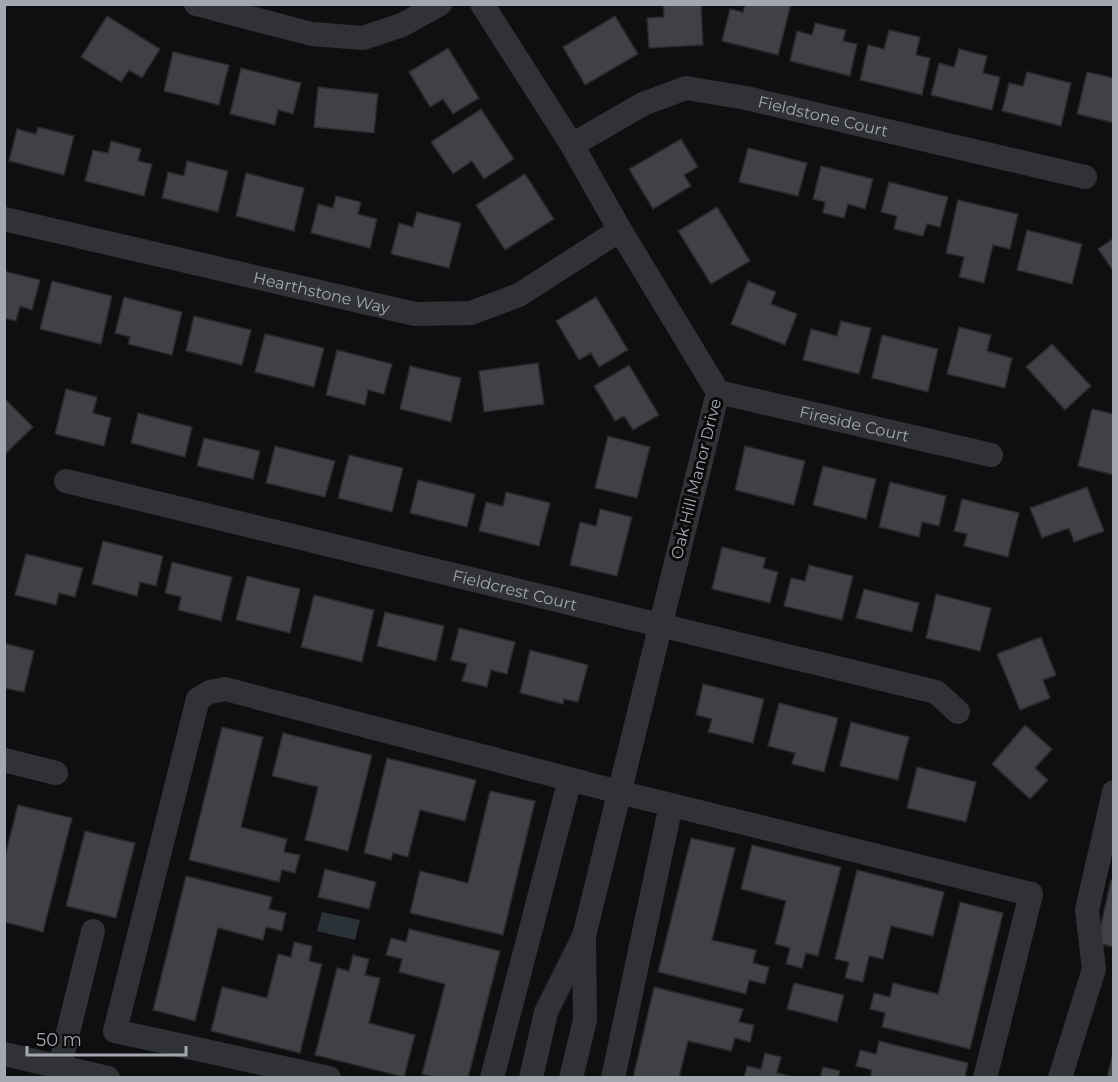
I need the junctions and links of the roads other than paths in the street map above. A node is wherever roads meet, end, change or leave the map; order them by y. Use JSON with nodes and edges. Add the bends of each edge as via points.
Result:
{"nodes":[{"id":1,"x":196,"y":4,"type":"edge"},
{"id":2,"x":440,"y":4,"type":"edge"},
{"id":3,"x":482,"y":4,"type":"edge"},
{"id":4,"x":572,"y":145,"type":"junction"},
{"id":5,"x":1085,"y":177,"type":"dead end"},
{"id":6,"x":4,"y":219,"type":"edge"},
{"id":7,"x":620,"y":230,"type":"junction"},
{"id":8,"x":718,"y":392,"type":"junction"},
{"id":9,"x":991,"y":454,"type":"dead end"},
{"id":10,"x":66,"y":481,"type":"dead end"},
{"id":11,"x":660,"y":626,"type":"junction"},
{"id":12,"x":958,"y":712,"type":"dead end"},
{"id":13,"x":4,"y":760,"type":"edge"},
{"id":14,"x":56,"y":773,"type":"dead end"},
{"id":15,"x":570,"y":779,"type":"junction"},
{"id":16,"x":619,"y":792,"type":"junction"},
{"id":17,"x":1113,"y":792,"type":"edge"},
{"id":18,"x":671,"y":805,"type":"junction"},
{"id":19,"x":93,"y":931,"type":"dead end"},
{"id":20,"x":584,"y":936,"type":"junction"},
{"id":21,"x":4,"y":1054,"type":"edge"},
{"id":22,"x":60,"y":1065,"type":"junction"},
{"id":23,"x":108,"y":1077,"type":"edge"},
{"id":24,"x":330,"y":1077,"type":"edge"},
{"id":25,"x":492,"y":1077,"type":"edge"},
{"id":26,"x":531,"y":1077,"type":"edge"},
{"id":27,"x":571,"y":1077,"type":"edge"},
{"id":28,"x":613,"y":1077,"type":"edge"},
{"id":29,"x":985,"y":1077,"type":"edge"},
{"id":30,"x":1060,"y":1077,"type":"edge"}],
"edges":[{"from":1,"to":2,"type":"street","via":[[312,34],[363,38],[402,26]]},
{"from":3,"to":4,"type":"street","name":"Oak Hill Manor Drive"},
{"from":4,"to":5,"type":"street","name":"Fieldstone Court","via":[[643,104],[686,88],[746,98]]},
{"from":4,"to":7,"type":"street","name":"Oak Hill Manor Drive"},
{"from":6,"to":7,"type":"street","name":"Hearthstone Way","via":[[415,314],[471,314],[519,296]]},
{"from":7,"to":8,"type":"street","name":"Oak Hill Manor Drive"},
{"from":8,"to":9,"type":"street","name":"Fireside Court"},
{"from":8,"to":11,"type":"street","name":"Oak Hill Manor Drive"},
{"from":10,"to":11,"type":"street","name":"Fieldcrest Court"},
{"from":11,"to":12,"type":"street","name":"Fieldcrest Court","via":[[936,692]]},
{"from":11,"to":16,"type":"street","name":"Oak Hill Manor Drive"},
{"from":13,"to":14,"type":"street"},
{"from":15,"to":16,"type":"street"},
{"from":15,"to":24,"type":"street","via":[[225,689],[198,699],[115,1031]]},
{"from":15,"to":25,"type":"street"},
{"from":16,"to":18,"type":"street"},
{"from":16,"to":20,"type":"street","name":"Oak Hill Manor Drive"},
{"from":17,"to":30,"type":"street","via":[[1087,910],[1094,969]]},
{"from":18,"to":28,"type":"street"},
{"from":18,"to":29,"type":"street","via":[[1031,894]]},
{"from":19,"to":22,"type":"street"},
{"from":20,"to":26,"type":"street","name":"Oak Hill Manor Drive","via":[[546,1012]]},
{"from":20,"to":27,"type":"street","name":"Oak Hill Manor Drive","via":[[585,1020]]},
{"from":21,"to":22,"type":"street"},
{"from":22,"to":23,"type":"street"}]}
